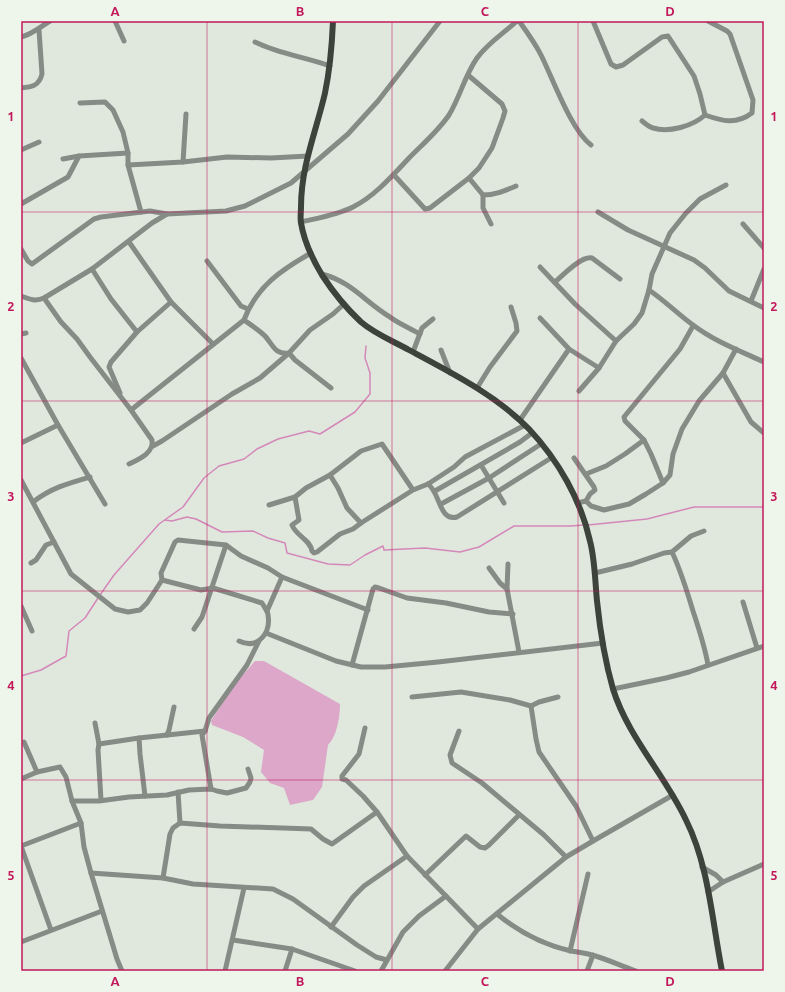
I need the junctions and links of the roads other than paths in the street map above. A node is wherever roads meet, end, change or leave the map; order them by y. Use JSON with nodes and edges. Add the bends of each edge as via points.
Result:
{"nodes":[{"id":1,"x":50,"y":21,"type":"edge"},
{"id":2,"x":115,"y":21,"type":"edge"},
{"id":3,"x":333,"y":21,"type":"edge"},
{"id":4,"x":440,"y":21,"type":"edge"},
{"id":5,"x":518,"y":21,"type":"edge"},
{"id":6,"x":593,"y":21,"type":"edge"},
{"id":7,"x":708,"y":21,"type":"edge"},
{"id":8,"x":40,"y":26,"type":"edge"},
{"id":9,"x":21,"y":37,"type":"edge"},
{"id":10,"x":124,"y":40,"type":"dead end"},
{"id":11,"x":255,"y":42,"type":"dead end"},
{"id":12,"x":330,"y":66,"type":"junction"},
{"id":13,"x":468,"y":75,"type":"junction"},
{"id":14,"x":21,"y":88,"type":"edge"},
{"id":15,"x":80,"y":104,"type":"dead end"},
{"id":16,"x":186,"y":114,"type":"dead end"},
{"id":17,"x":704,"y":115,"type":"junction"},
{"id":18,"x":642,"y":121,"type":"dead end"},
{"id":19,"x":39,"y":142,"type":"dead end"},
{"id":20,"x":591,"y":145,"type":"dead end"},
{"id":21,"x":21,"y":150,"type":"edge"},
{"id":22,"x":128,"y":153,"type":"junction"},
{"id":23,"x":79,"y":156,"type":"junction"},
{"id":24,"x":308,"y":156,"type":"junction"},
{"id":25,"x":63,"y":159,"type":"dead end"},
{"id":26,"x":183,"y":162,"type":"junction"},
{"id":27,"x":128,"y":165,"type":"junction"},
{"id":28,"x":303,"y":172,"type":"junction"},
{"id":29,"x":394,"y":174,"type":"junction"},
{"id":30,"x":469,"y":178,"type":"junction"},
{"id":31,"x":726,"y":185,"type":"dead end"},
{"id":32,"x":516,"y":186,"type":"dead end"},
{"id":33,"x":483,"y":196,"type":"junction"},
{"id":34,"x":21,"y":204,"type":"edge"},
{"id":35,"x":141,"y":212,"type":"junction"},
{"id":36,"x":598,"y":212,"type":"dead end"},
{"id":37,"x":167,"y":214,"type":"junction"},
{"id":38,"x":301,"y":222,"type":"junction"},
{"id":39,"x":491,"y":224,"type":"dead end"},
{"id":40,"x":743,"y":224,"type":"dead end"},
{"id":41,"x":129,"y":242,"type":"junction"},
{"id":42,"x":665,"y":246,"type":"junction"},
{"id":43,"x":764,"y":248,"type":"edge"},
{"id":44,"x":21,"y":249,"type":"edge"},
{"id":45,"x":311,"y":253,"type":"junction"},
{"id":46,"x":207,"y":261,"type":"dead end"},
{"id":47,"x":540,"y":267,"type":"dead end"},
{"id":48,"x":92,"y":269,"type":"junction"},
{"id":49,"x":764,"y":269,"type":"edge"},
{"id":50,"x":322,"y":274,"type":"junction"},
{"id":51,"x":620,"y":279,"type":"dead end"},
{"id":52,"x":554,"y":282,"type":"junction"},
{"id":53,"x":649,"y":290,"type":"junction"},
{"id":54,"x":21,"y":296,"type":"edge"},
{"id":55,"x":44,"y":298,"type":"junction"},
{"id":56,"x":751,"y":301,"type":"junction"},
{"id":57,"x":171,"y":302,"type":"junction"},
{"id":58,"x":344,"y":304,"type":"junction"},
{"id":59,"x":511,"y":307,"type":"dead end"},
{"id":60,"x":764,"y":308,"type":"edge"},
{"id":61,"x":248,"y":309,"type":"junction"},
{"id":62,"x":540,"y":318,"type":"dead end"},
{"id":63,"x":432,"y":319,"type":"dead end"},
{"id":64,"x":244,"y":320,"type":"junction"},
{"id":65,"x":693,"y":326,"type":"junction"},
{"id":66,"x":137,"y":332,"type":"junction"},
{"id":67,"x":420,"y":334,"type":"junction"},
{"id":68,"x":616,"y":341,"type":"junction"},
{"id":69,"x":213,"y":344,"type":"junction"},
{"id":70,"x":569,"y":349,"type":"junction"},
{"id":71,"x":736,"y":349,"type":"junction"},
{"id":72,"x":441,"y":350,"type":"dead end"},
{"id":73,"x":413,"y":352,"type":"junction"},
{"id":74,"x":289,"y":353,"type":"junction"},
{"id":75,"x":21,"y":358,"type":"edge"},
{"id":76,"x":764,"y":362,"type":"edge"},
{"id":77,"x":23,"y":368,"type":"edge"},
{"id":78,"x":599,"y":368,"type":"junction"},
{"id":79,"x":450,"y":373,"type":"junction"},
{"id":80,"x":724,"y":373,"type":"junction"},
{"id":81,"x":331,"y":388,"type":"dead end"},
{"id":82,"x":477,"y":388,"type":"junction"},
{"id":83,"x":579,"y":391,"type":"dead end"},
{"id":84,"x":120,"y":395,"type":"junction"},
{"id":85,"x":131,"y":410,"type":"junction"},
{"id":86,"x":520,"y":420,"type":"junction"},
{"id":87,"x":58,"y":425,"type":"junction"},
{"id":88,"x":525,"y":425,"type":"junction"},
{"id":89,"x":532,"y":432,"type":"junction"},
{"id":90,"x":764,"y":432,"type":"edge"},
{"id":91,"x":644,"y":440,"type":"junction"},
{"id":92,"x":21,"y":443,"type":"edge"},
{"id":93,"x":541,"y":444,"type":"junction"},
{"id":94,"x":153,"y":446,"type":"junction"},
{"id":95,"x":551,"y":458,"type":"junction"},
{"id":96,"x":574,"y":458,"type":"dead end"},
{"id":97,"x":130,"y":464,"type":"dead end"},
{"id":98,"x":481,"y":464,"type":"junction"},
{"id":99,"x":586,"y":474,"type":"junction"},
{"id":100,"x":330,"y":475,"type":"junction"},
{"id":101,"x":90,"y":477,"type":"junction"},
{"id":102,"x":489,"y":478,"type":"junction"},
{"id":103,"x":21,"y":480,"type":"edge"},
{"id":104,"x":663,"y":483,"type":"junction"},
{"id":105,"x":428,"y":484,"type":"junction"},
{"id":106,"x":413,"y":490,"type":"junction"},
{"id":107,"x":435,"y":491,"type":"junction"},
{"id":108,"x":497,"y":491,"type":"junction"},
{"id":109,"x":295,"y":497,"type":"junction"},
{"id":110,"x":586,"y":501,"type":"junction"},
{"id":111,"x":33,"y":502,"type":"junction"},
{"id":112,"x":504,"y":503,"type":"dead end"},
{"id":113,"x":578,"y":503,"type":"junction"},
{"id":114,"x":105,"y":504,"type":"dead end"},
{"id":115,"x":441,"y":504,"type":"junction"},
{"id":116,"x":269,"y":505,"type":"dead end"},
{"id":117,"x":361,"y":523,"type":"junction"},
{"id":118,"x":704,"y":531,"type":"dead end"},
{"id":119,"x":54,"y":542,"type":"junction"},
{"id":120,"x":226,"y":546,"type":"junction"},
{"id":121,"x":672,"y":552,"type":"junction"},
{"id":122,"x":31,"y":563,"type":"dead end"},
{"id":123,"x":508,"y":564,"type":"dead end"},
{"id":124,"x":490,"y":568,"type":"dead end"},
{"id":125,"x":595,"y":574,"type":"junction"},
{"id":126,"x":282,"y":577,"type":"junction"},
{"id":127,"x":162,"y":580,"type":"junction"},
{"id":128,"x":211,"y":588,"type":"junction"},
{"id":129,"x":507,"y":590,"type":"junction"},
{"id":130,"x":743,"y":602,"type":"dead end"},
{"id":131,"x":21,"y":606,"type":"edge"},
{"id":132,"x":368,"y":610,"type":"junction"},
{"id":133,"x":267,"y":612,"type":"junction"},
{"id":134,"x":513,"y":614,"type":"junction"},
{"id":135,"x":194,"y":629,"type":"dead end"},
{"id":136,"x":32,"y":631,"type":"dead end"},
{"id":137,"x":266,"y":633,"type":"junction"},
{"id":138,"x":238,"y":641,"type":"dead end"},
{"id":139,"x":259,"y":641,"type":"junction"},
{"id":140,"x":603,"y":643,"type":"junction"},
{"id":141,"x":764,"y":646,"type":"edge"},
{"id":142,"x":757,"y":648,"type":"junction"},
{"id":143,"x":519,"y":652,"type":"junction"},
{"id":144,"x":352,"y":665,"type":"junction"},
{"id":145,"x":708,"y":665,"type":"junction"},
{"id":146,"x":613,"y":688,"type":"junction"},
{"id":147,"x":412,"y":697,"type":"dead end"},
{"id":148,"x":558,"y":697,"type":"dead end"},
{"id":149,"x":531,"y":706,"type":"junction"},
{"id":150,"x":174,"y":707,"type":"dead end"},
{"id":151,"x":95,"y":723,"type":"dead end"},
{"id":152,"x":365,"y":728,"type":"dead end"},
{"id":153,"x":205,"y":731,"type":"junction"},
{"id":154,"x":459,"y":731,"type":"dead end"},
{"id":155,"x":167,"y":735,"type":"junction"},
{"id":156,"x":140,"y":738,"type":"junction"},
{"id":157,"x":24,"y":742,"type":"dead end"},
{"id":158,"x":99,"y":744,"type":"junction"},
{"id":159,"x":248,"y":769,"type":"dead end"},
{"id":160,"x":37,"y":772,"type":"junction"},
{"id":161,"x":21,"y":779,"type":"edge"},
{"id":162,"x":211,"y":788,"type":"junction"},
{"id":163,"x":178,"y":792,"type":"junction"},
{"id":164,"x":145,"y":796,"type":"junction"},
{"id":165,"x":673,"y":796,"type":"junction"},
{"id":166,"x":101,"y":800,"type":"junction"},
{"id":167,"x":72,"y":802,"type":"junction"},
{"id":168,"x":377,"y":812,"type":"junction"},
{"id":169,"x":520,"y":815,"type":"junction"},
{"id":170,"x":180,"y":822,"type":"junction"},
{"id":171,"x":81,"y":823,"type":"junction"},
{"id":172,"x":593,"y":840,"type":"junction"},
{"id":173,"x":21,"y":846,"type":"edge"},
{"id":174,"x":407,"y":856,"type":"junction"},
{"id":175,"x":566,"y":858,"type":"junction"},
{"id":176,"x":764,"y":864,"type":"edge"},
{"id":177,"x":702,"y":867,"type":"junction"},
{"id":178,"x":91,"y":873,"type":"junction"},
{"id":179,"x":588,"y":874,"type":"dead end"},
{"id":180,"x":425,"y":875,"type":"junction"},
{"id":181,"x":163,"y":878,"type":"junction"},
{"id":182,"x":723,"y":882,"type":"junction"},
{"id":183,"x":244,"y":888,"type":"junction"},
{"id":184,"x":708,"y":892,"type":"junction"},
{"id":185,"x":446,"y":896,"type":"junction"},
{"id":186,"x":102,"y":911,"type":"junction"},
{"id":187,"x":497,"y":914,"type":"junction"},
{"id":188,"x":332,"y":928,"type":"junction"},
{"id":189,"x":478,"y":929,"type":"junction"},
{"id":190,"x":51,"y":930,"type":"junction"},
{"id":191,"x":233,"y":940,"type":"junction"},
{"id":192,"x":21,"y":942,"type":"edge"},
{"id":193,"x":292,"y":949,"type":"junction"},
{"id":194,"x":570,"y":950,"type":"junction"},
{"id":195,"x":593,"y":955,"type":"junction"},
{"id":196,"x":387,"y":960,"type":"junction"},
{"id":197,"x":122,"y":971,"type":"edge"},
{"id":198,"x":225,"y":971,"type":"edge"},
{"id":199,"x":285,"y":971,"type":"edge"},
{"id":200,"x":355,"y":971,"type":"edge"},
{"id":201,"x":381,"y":971,"type":"edge"},
{"id":202,"x":445,"y":971,"type":"edge"},
{"id":203,"x":586,"y":971,"type":"edge"},
{"id":204,"x":636,"y":971,"type":"edge"},
{"id":205,"x":722,"y":971,"type":"edge"}],
"edges":[{"from":1,"to":8,"type":"street"},
{"from":2,"to":10,"type":"street"},
{"from":3,"to":12,"type":"main road"},
{"from":4,"to":28,"type":"street","via":[[348,134]]},
{"from":5,"to":13,"type":"street","via":[[486,48]]},
{"from":5,"to":20,"type":"street","via":[[540,53],[575,124]]},
{"from":6,"to":17,"type":"street","via":[[612,64],[616,67],[623,65],[662,37],[668,36],[694,76]]},
{"from":7,"to":17,"type":"street","via":[[730,34],[753,100],[752,113],[745,118],[732,121]]},
{"from":8,"to":9,"type":"street"},
{"from":8,"to":14,"type":"street","via":[[41,78],[32,87]]},
{"from":11,"to":12,"type":"street","via":[[268,49],[309,58]]},
{"from":12,"to":24,"type":"main road"},
{"from":13,"to":29,"type":"street","via":[[449,115],[433,136]]},
{"from":13,"to":30,"type":"street","via":[[502,104],[505,111],[492,148]]},
{"from":15,"to":22,"type":"street","via":[[105,102],[109,105],[123,132]]},
{"from":16,"to":26,"type":"street"},
{"from":17,"to":18,"type":"street","via":[[687,125],[665,129],[648,126]]},
{"from":19,"to":21,"type":"street"},
{"from":22,"to":23,"type":"street"},
{"from":22,"to":27,"type":"street"},
{"from":23,"to":25,"type":"street"},
{"from":23,"to":34,"type":"street","via":[[68,177]]},
{"from":24,"to":26,"type":"street","via":[[227,157]]},
{"from":24,"to":28,"type":"main road"},
{"from":26,"to":27,"type":"street"},
{"from":27,"to":35,"type":"street"},
{"from":28,"to":37,"type":"street","via":[[292,183],[245,206],[226,211]]},
{"from":28,"to":38,"type":"main road"},
{"from":29,"to":30,"type":"street","via":[[425,209],[430,208]]},
{"from":29,"to":38,"type":"street","via":[[354,207]]},
{"from":30,"to":33,"type":"street"},
{"from":31,"to":42,"type":"street","via":[[700,199],[686,212],[670,233]]},
{"from":32,"to":33,"type":"street","via":[[494,195]]},
{"from":33,"to":39,"type":"street","via":[[483,208]]},
{"from":35,"to":37,"type":"street"},
{"from":35,"to":44,"type":"street","via":[[94,219],[32,264]]},
{"from":36,"to":42,"type":"street","via":[[628,230]]},
{"from":37,"to":41,"type":"street"},
{"from":38,"to":45,"type":"main road"},
{"from":40,"to":43,"type":"street"},
{"from":41,"to":48,"type":"street"},
{"from":41,"to":57,"type":"street"},
{"from":42,"to":53,"type":"street","via":[[652,274]]},
{"from":42,"to":56,"type":"street","via":[[694,260],[729,291]]},
{"from":45,"to":50,"type":"main road"},
{"from":45,"to":61,"type":"street","via":[[275,275]]},
{"from":46,"to":61,"type":"street","via":[[241,306]]},
{"from":47,"to":52,"type":"street"},
{"from":48,"to":55,"type":"street"},
{"from":48,"to":66,"type":"street"},
{"from":49,"to":56,"type":"street"},
{"from":50,"to":58,"type":"main road"},
{"from":50,"to":67,"type":"street","via":[[335,277],[358,291],[389,317]]},
{"from":51,"to":52,"type":"street","via":[[589,257]]},
{"from":52,"to":68,"type":"street"},
{"from":53,"to":65,"type":"street"},
{"from":53,"to":68,"type":"street","via":[[645,305],[634,324]]},
{"from":54,"to":55,"type":"street","via":[[32,300]]},
{"from":55,"to":84,"type":"street","via":[[60,322],[77,339]]},
{"from":56,"to":60,"type":"street"},
{"from":57,"to":66,"type":"street"},
{"from":57,"to":69,"type":"street"},
{"from":58,"to":73,"type":"main road","via":[[362,323]]},
{"from":58,"to":74,"type":"street","via":[[310,330]]},
{"from":59,"to":82,"type":"street","via":[[517,331]]},
{"from":61,"to":64,"type":"street"},
{"from":62,"to":70,"type":"street"},
{"from":63,"to":67,"type":"street","via":[[422,328]]},
{"from":64,"to":69,"type":"street"},
{"from":64,"to":74,"type":"street","via":[[264,336],[275,350],[283,354]]},
{"from":65,"to":71,"type":"street"},
{"from":65,"to":91,"type":"street","via":[[680,349],[624,417]]},
{"from":66,"to":84,"type":"street","via":[[109,364]]},
{"from":67,"to":73,"type":"street"},
{"from":68,"to":78,"type":"street"},
{"from":69,"to":85,"type":"street"},
{"from":70,"to":78,"type":"street"},
{"from":70,"to":86,"type":"street"},
{"from":71,"to":76,"type":"street"},
{"from":71,"to":80,"type":"street"},
{"from":72,"to":79,"type":"street"},
{"from":73,"to":79,"type":"main road"},
{"from":74,"to":81,"type":"street"},
{"from":74,"to":94,"type":"street","via":[[260,378]]},
{"from":75,"to":77,"type":"street"},
{"from":77,"to":87,"type":"street"},
{"from":78,"to":83,"type":"street"},
{"from":79,"to":82,"type":"main road"},
{"from":80,"to":90,"type":"street","via":[[751,422]]},
{"from":80,"to":104,"type":"street","via":[[699,401],[682,429],[673,454],[670,476]]},
{"from":82,"to":86,"type":"main road"},
{"from":84,"to":85,"type":"street"},
{"from":85,"to":94,"type":"street","via":[[152,440]]},
{"from":86,"to":88,"type":"main road"},
{"from":87,"to":92,"type":"street"},
{"from":87,"to":101,"type":"street"},
{"from":88,"to":89,"type":"main road"},
{"from":88,"to":105,"type":"street","via":[[465,457]]},
{"from":89,"to":93,"type":"main road"},
{"from":89,"to":98,"type":"street","via":[[520,442]]},
{"from":91,"to":99,"type":"street","via":[[606,466]]},
{"from":91,"to":104,"type":"street"},
{"from":93,"to":95,"type":"main road"},
{"from":93,"to":102,"type":"street"},
{"from":94,"to":97,"type":"street","via":[[142,458]]},
{"from":95,"to":108,"type":"street"},
{"from":95,"to":113,"type":"main road"},
{"from":96,"to":99,"type":"street"},
{"from":98,"to":102,"type":"street"},
{"from":98,"to":107,"type":"street"},
{"from":99,"to":110,"type":"street","via":[[595,490]]},
{"from":100,"to":106,"type":"street","via":[[361,451],[382,444]]},
{"from":100,"to":109,"type":"street"},
{"from":100,"to":117,"type":"street","via":[[347,508]]},
{"from":101,"to":111,"type":"street","via":[[45,493]]},
{"from":101,"to":114,"type":"street"},
{"from":102,"to":108,"type":"street"},
{"from":102,"to":115,"type":"street"},
{"from":103,"to":111,"type":"street"},
{"from":104,"to":110,"type":"street","via":[[629,504],[604,510],[591,506]]},
{"from":105,"to":106,"type":"street"},
{"from":105,"to":107,"type":"street"},
{"from":106,"to":117,"type":"street"},
{"from":107,"to":115,"type":"street"},
{"from":108,"to":112,"type":"street"},
{"from":108,"to":115,"type":"street","via":[[457,517],[448,517],[443,512]]},
{"from":109,"to":116,"type":"street"},
{"from":109,"to":117,"type":"street","via":[[299,520],[292,525],[311,545],[314,553],[340,534]]},
{"from":110,"to":113,"type":"street"},
{"from":111,"to":119,"type":"street"},
{"from":113,"to":125,"type":"main road","via":[[588,533]]},
{"from":118,"to":121,"type":"street","via":[[691,536]]},
{"from":119,"to":122,"type":"street","via":[[46,545]]},
{"from":119,"to":127,"type":"street","via":[[71,574],[115,610],[140,610]]},
{"from":120,"to":126,"type":"street"},
{"from":120,"to":127,"type":"street","via":[[178,540],[161,574]]},
{"from":120,"to":128,"type":"street"},
{"from":121,"to":125,"type":"street"},
{"from":121,"to":145,"type":"street","via":[[681,571]]},
{"from":123,"to":129,"type":"street"},
{"from":124,"to":129,"type":"street"},
{"from":125,"to":140,"type":"main road"},
{"from":126,"to":132,"type":"street"},
{"from":126,"to":133,"type":"street"},
{"from":127,"to":128,"type":"street","via":[[201,590]]},
{"from":128,"to":133,"type":"street","via":[[262,603]]},
{"from":128,"to":135,"type":"street","via":[[202,617]]},
{"from":129,"to":134,"type":"street"},
{"from":130,"to":142,"type":"street"},
{"from":131,"to":136,"type":"street"},
{"from":132,"to":134,"type":"street","via":[[374,589],[379,588],[407,598]]},
{"from":132,"to":144,"type":"street"},
{"from":133,"to":137,"type":"street"},
{"from":134,"to":143,"type":"street"},
{"from":137,"to":139,"type":"street"},
{"from":137,"to":144,"type":"street"},
{"from":138,"to":139,"type":"street","via":[[249,644]]},
{"from":139,"to":153,"type":"street","via":[[247,665],[209,718]]},
{"from":140,"to":143,"type":"street"},
{"from":140,"to":146,"type":"main road"},
{"from":141,"to":142,"type":"street"},
{"from":142,"to":145,"type":"street"},
{"from":143,"to":144,"type":"street","via":[[385,667]]},
{"from":145,"to":146,"type":"street","via":[[666,678]]},
{"from":146,"to":165,"type":"main road","via":[[630,725]]},
{"from":147,"to":149,"type":"street","via":[[468,692]]},
{"from":148,"to":149,"type":"street"},
{"from":149,"to":172,"type":"street","via":[[539,752],[576,806]]},
{"from":150,"to":155,"type":"street"},
{"from":151,"to":158,"type":"street"},
{"from":152,"to":168,"type":"street","via":[[358,754],[342,779],[363,796]]},
{"from":153,"to":155,"type":"street"},
{"from":153,"to":162,"type":"street","via":[[202,735]]},
{"from":154,"to":169,"type":"street","via":[[450,755],[452,763],[482,783]]},
{"from":155,"to":156,"type":"street"},
{"from":156,"to":158,"type":"street"},
{"from":156,"to":164,"type":"street"},
{"from":157,"to":160,"type":"street"},
{"from":158,"to":166,"type":"street"},
{"from":159,"to":162,"type":"street","via":[[251,778],[246,788],[228,793]]},
{"from":160,"to":161,"type":"street"},
{"from":160,"to":167,"type":"street","via":[[60,767],[66,777]]},
{"from":162,"to":163,"type":"street"},
{"from":163,"to":164,"type":"street"},
{"from":163,"to":170,"type":"street"},
{"from":164,"to":166,"type":"street"},
{"from":165,"to":172,"type":"street"},
{"from":165,"to":177,"type":"main road","via":[[687,821]]},
{"from":166,"to":167,"type":"street"},
{"from":167,"to":171,"type":"street"},
{"from":168,"to":170,"type":"street","via":[[332,844],[311,829]]},
{"from":168,"to":174,"type":"street"},
{"from":169,"to":175,"type":"street"},
{"from":169,"to":180,"type":"street","via":[[484,848],[466,836]]},
{"from":170,"to":181,"type":"street","via":[[170,834]]},
{"from":171,"to":173,"type":"street"},
{"from":171,"to":178,"type":"street"},
{"from":172,"to":175,"type":"street"},
{"from":173,"to":190,"type":"street"},
{"from":174,"to":180,"type":"street"},
{"from":174,"to":188,"type":"street","via":[[364,886],[353,897]]},
{"from":175,"to":187,"type":"street"},
{"from":176,"to":182,"type":"street"},
{"from":177,"to":182,"type":"street"},
{"from":177,"to":184,"type":"main road"},
{"from":178,"to":181,"type":"street"},
{"from":178,"to":186,"type":"street"},
{"from":179,"to":194,"type":"street"},
{"from":180,"to":185,"type":"street"},
{"from":181,"to":183,"type":"street","via":[[193,884]]},
{"from":182,"to":184,"type":"street"},
{"from":183,"to":188,"type":"street","via":[[273,889],[294,899]]},
{"from":183,"to":191,"type":"street"},
{"from":184,"to":205,"type":"main road"},
{"from":185,"to":189,"type":"street"},
{"from":185,"to":196,"type":"street","via":[[403,932]]},
{"from":186,"to":190,"type":"street"},
{"from":186,"to":197,"type":"street"},
{"from":187,"to":189,"type":"street"},
{"from":187,"to":194,"type":"street","via":[[529,936]]},
{"from":188,"to":196,"type":"street","via":[[357,946]]},
{"from":189,"to":202,"type":"street"},
{"from":190,"to":192,"type":"street"},
{"from":191,"to":193,"type":"street"},
{"from":191,"to":198,"type":"street"},
{"from":193,"to":199,"type":"street"},
{"from":193,"to":200,"type":"street"},
{"from":194,"to":195,"type":"street"},
{"from":195,"to":203,"type":"street"},
{"from":195,"to":204,"type":"street"},
{"from":196,"to":201,"type":"street"}]}
